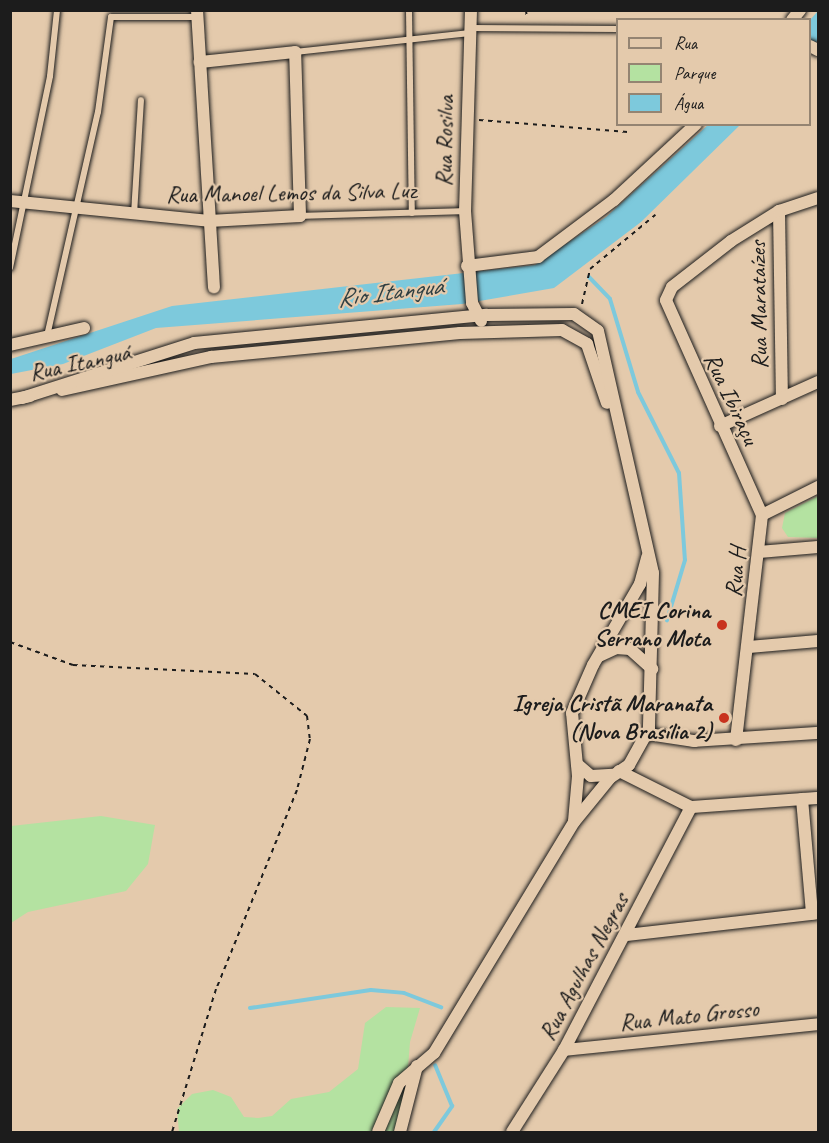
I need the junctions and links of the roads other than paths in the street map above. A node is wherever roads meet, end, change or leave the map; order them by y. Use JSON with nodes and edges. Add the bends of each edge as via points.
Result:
{"nodes":[{"id":1,"x":57,"y":10,"type":"edge"},
{"id":2,"x":409,"y":10,"type":"edge"},
{"id":3,"x":471,"y":10,"type":"edge"},
{"id":4,"x":198,"y":14,"type":"edge"},
{"id":5,"x":616,"y":28,"type":"edge"},
{"id":6,"x":471,"y":31,"type":"junction"},
{"id":7,"x":407,"y":41,"type":"junction"},
{"id":8,"x":295,"y":52,"type":"junction"},
{"id":9,"x":201,"y":62,"type":"junction"},
{"id":10,"x":141,"y":100,"type":"dead end"},
{"id":11,"x":694,"y":126,"type":"edge"},
{"id":12,"x":819,"y":198,"type":"edge"},
{"id":13,"x":10,"y":201,"type":"edge"},
{"id":14,"x":24,"y":203,"type":"junction"},
{"id":15,"x":75,"y":206,"type":"junction"},
{"id":16,"x":465,"y":211,"type":"junction"},
{"id":17,"x":778,"y":211,"type":"junction"},
{"id":18,"x":412,"y":213,"type":"junction"},
{"id":19,"x":134,"y":215,"type":"junction"},
{"id":20,"x":300,"y":216,"type":"junction"},
{"id":21,"x":209,"y":221,"type":"junction"},
{"id":22,"x":10,"y":268,"type":"edge"},
{"id":23,"x":467,"y":269,"type":"junction"},
{"id":24,"x":214,"y":287,"type":"dead end"},
{"id":25,"x":474,"y":309,"type":"junction"},
{"id":26,"x":84,"y":328,"type":"dead end"},
{"id":27,"x":492,"y":331,"type":"junction"},
{"id":28,"x":46,"y":338,"type":"junction"},
{"id":29,"x":10,"y":345,"type":"edge"},
{"id":30,"x":819,"y":382,"type":"edge"},
{"id":31,"x":16,"y":399,"type":"edge"},
{"id":32,"x":782,"y":399,"type":"junction"},
{"id":33,"x":720,"y":426,"type":"junction"},
{"id":34,"x":624,"y":452,"type":"junction"},
{"id":35,"x":819,"y":487,"type":"edge"},
{"id":36,"x":762,"y":514,"type":"junction"},
{"id":37,"x":819,"y":547,"type":"edge"},
{"id":38,"x":648,"y":550,"type":"junction"},
{"id":39,"x":759,"y":552,"type":"junction"},
{"id":40,"x":819,"y":641,"type":"edge"},
{"id":41,"x":749,"y":647,"type":"junction"},
{"id":42,"x":593,"y":664,"type":"junction"},
{"id":43,"x":652,"y":670,"type":"junction"},
{"id":44,"x":648,"y":734,"type":"junction"},
{"id":45,"x":819,"y":734,"type":"edge"},
{"id":46,"x":736,"y":740,"type":"junction"},
{"id":47,"x":577,"y":764,"type":"junction"},
{"id":48,"x":616,"y":773,"type":"junction"},
{"id":49,"x":819,"y":798,"type":"edge"},
{"id":50,"x":802,"y":799,"type":"junction"},
{"id":51,"x":688,"y":813,"type":"junction"},
{"id":52,"x":574,"y":822,"type":"junction"},
{"id":53,"x":815,"y":914,"type":"edge"},
{"id":54,"x":626,"y":935,"type":"junction"},
{"id":55,"x":819,"y":1024,"type":"edge"},
{"id":56,"x":564,"y":1050,"type":"junction"},
{"id":57,"x":417,"y":1066,"type":"junction"},
{"id":58,"x":378,"y":1132,"type":"edge"},
{"id":59,"x":400,"y":1132,"type":"edge"},
{"id":60,"x":512,"y":1132,"type":"edge"}],
"edges":[{"from":1,"to":14,"type":"lane"},
{"from":2,"to":7,"type":"lane"},
{"from":3,"to":6,"type":"street","name":"Rua Rosilva"},
{"from":4,"to":9,"type":"street"},
{"from":4,"to":15,"type":"lane","via":[[111,17],[98,112]]},
{"from":5,"to":6,"type":"lane"},
{"from":6,"to":7,"type":"lane"},
{"from":6,"to":16,"type":"street","name":"Rua Rosilva","via":[[464,119]]},
{"from":7,"to":8,"type":"lane"},
{"from":7,"to":18,"type":"lane"},
{"from":8,"to":9,"type":"street"},
{"from":8,"to":20,"type":"street"},
{"from":9,"to":21,"type":"street"},
{"from":10,"to":19,"type":"lane"},
{"from":11,"to":23,"type":"street","via":[[614,200],[538,257]]},
{"from":12,"to":17,"type":"street"},
{"from":13,"to":14,"type":"street","name":"Rua Manoel Lemos da Silva Luz"},
{"from":14,"to":15,"type":"street","name":"Rua Manoel Lemos da Silva Luz"},
{"from":14,"to":22,"type":"lane"},
{"from":15,"to":19,"type":"street","name":"Rua Manoel Lemos da Silva Luz"},
{"from":15,"to":28,"type":"lane"},
{"from":16,"to":18,"type":"lane","name":"Rua Manoel Lemos da Silva Luz"},
{"from":16,"to":23,"type":"street","name":"Rua Rosilva"},
{"from":17,"to":32,"type":"street","name":"Rua Marataízes"},
{"from":17,"to":33,"type":"street","name":"Rua Ibiraçu","via":[[730,241],[672,287],[666,300]]},
{"from":18,"to":20,"type":"lane","name":"Rua Manoel Lemos da Silva Luz"},
{"from":19,"to":21,"type":"street","name":"Rua Manoel Lemos da Silva Luz"},
{"from":20,"to":21,"type":"street","name":"Rua Manoel Lemos da Silva Luz"},
{"from":21,"to":24,"type":"street"},
{"from":23,"to":25,"type":"street","name":"Rua Rosilva"},
{"from":25,"to":27,"type":"street"},
{"from":25,"to":31,"type":"street","name":"Rua Itanguá","via":[[194,343]]},
{"from":25,"to":34,"type":"street","name":"Rua Itanguá","via":[[581,316],[601,338]]},
{"from":26,"to":28,"type":"street"},
{"from":27,"to":31,"type":"street","name":"Rua Itanguá","via":[[198,359]]},
{"from":27,"to":34,"type":"street","name":"Rua Itanguá","via":[[568,330],[584,338]]},
{"from":28,"to":29,"type":"street"},
{"from":30,"to":32,"type":"street"},
{"from":32,"to":33,"type":"street"},
{"from":33,"to":36,"type":"street","name":"Rua Ibiraçu"},
{"from":34,"to":38,"type":"street","name":"Rua Itanguá"},
{"from":35,"to":36,"type":"street"},
{"from":36,"to":39,"type":"street","name":"Rua H"},
{"from":37,"to":39,"type":"street"},
{"from":38,"to":42,"type":"street","name":"Rua Itanguá","via":[[640,584]]},
{"from":38,"to":43,"type":"street","name":"Rua Itanguá","via":[[655,586]]},
{"from":39,"to":41,"type":"street","name":"Rua H"},
{"from":40,"to":41,"type":"street"},
{"from":41,"to":46,"type":"street","name":"Rua H"},
{"from":42,"to":43,"type":"street","via":[[602,653],[623,647],[642,654]]},
{"from":42,"to":47,"type":"street","name":"Rua Itanguá","via":[[571,724]]},
{"from":43,"to":44,"type":"street","name":"Rua Itanguá"},
{"from":44,"to":46,"type":"street","via":[[684,741]]},
{"from":44,"to":48,"type":"street"},
{"from":45,"to":46,"type":"street"},
{"from":47,"to":48,"type":"street","via":[[591,776]]},
{"from":47,"to":52,"type":"street","name":"Rua Itanguá"},
{"from":48,"to":51,"type":"street"},
{"from":48,"to":52,"type":"street"},
{"from":49,"to":50,"type":"street"},
{"from":50,"to":51,"type":"street"},
{"from":50,"to":53,"type":"street"},
{"from":51,"to":54,"type":"street","name":"Rua Agulhas Negras"},
{"from":52,"to":57,"type":"street","via":[[439,1045]]},
{"from":53,"to":54,"type":"street"},
{"from":54,"to":56,"type":"street","name":"Rua Agulhas Negras"},
{"from":55,"to":56,"type":"street","name":"Rua Mato Grosso"},
{"from":56,"to":60,"type":"street","name":"Rua Agulhas Negras"},
{"from":57,"to":58,"type":"street","via":[[399,1083]]},
{"from":57,"to":59,"type":"street"}]}
